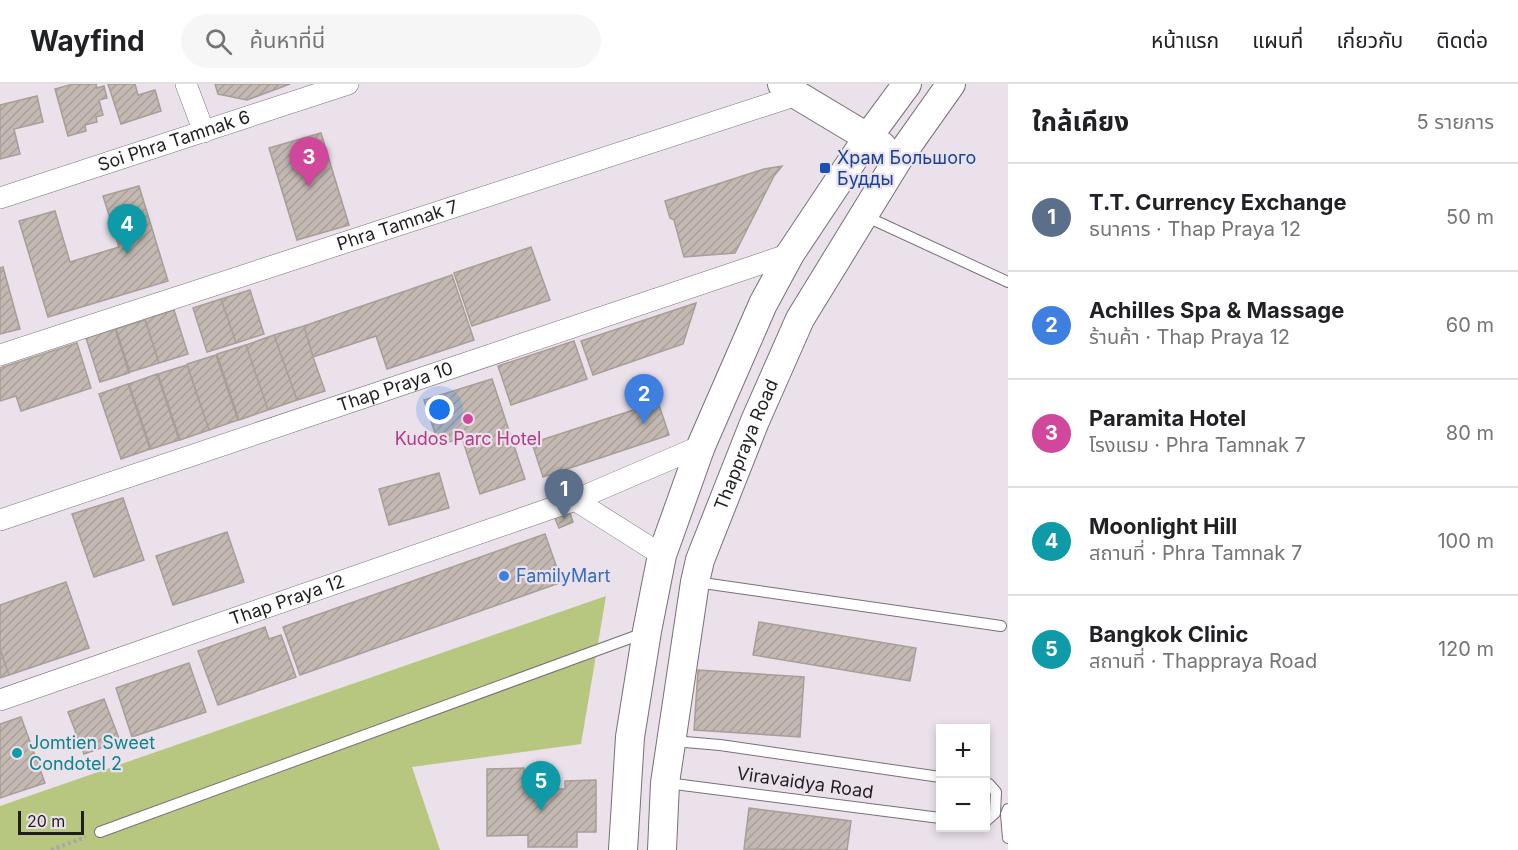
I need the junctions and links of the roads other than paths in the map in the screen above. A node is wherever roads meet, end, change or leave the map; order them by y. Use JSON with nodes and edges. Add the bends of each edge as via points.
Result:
{"nodes":[{"id":1,"x":186,"y":84,"type":"edge"},
{"id":2,"x":348,"y":84,"type":"edge"},
{"id":3,"x":907,"y":84,"type":"edge"},
{"id":4,"x":951,"y":84,"type":"edge"},
{"id":5,"x":789,"y":90,"type":"edge"},
{"id":6,"x":204,"y":132,"type":"junction"},
{"id":7,"x":867,"y":137,"type":"junction"},
{"id":8,"x":900,"y":156,"type":"junction"},
{"id":9,"x":0,"y":198,"type":"edge"},
{"id":10,"x":862,"y":215,"type":"junction"},
{"id":11,"x":790,"y":254,"type":"junction"},
{"id":12,"x":1008,"y":282,"type":"edge"},
{"id":13,"x":763,"y":304,"type":"junction"},
{"id":14,"x":800,"y":319,"type":"junction"},
{"id":15,"x":0,"y":355,"type":"edge"},
{"id":16,"x":701,"y":446,"type":"junction"},
{"id":17,"x":575,"y":500,"type":"junction"},
{"id":18,"x":0,"y":520,"type":"edge"},
{"id":19,"x":662,"y":555,"type":"junction"},
{"id":20,"x":695,"y":582,"type":"junction"},
{"id":21,"x":1001,"y":626,"type":"dead end"},
{"id":22,"x":647,"y":631,"type":"junction"},
{"id":23,"x":0,"y":700,"type":"edge"},
{"id":24,"x":630,"y":737,"type":"junction"},
{"id":25,"x":672,"y":741,"type":"junction"},
{"id":26,"x":936,"y":776,"type":"edge"},
{"id":27,"x":627,"y":780,"type":"junction"},
{"id":28,"x":665,"y":783,"type":"junction"},
{"id":29,"x":990,"y":785,"type":"edge"},
{"id":30,"x":1003,"y":812,"type":"edge"},
{"id":31,"x":936,"y":817,"type":"edge"},
{"id":32,"x":100,"y":832,"type":"road end"},
{"id":33,"x":1008,"y":838,"type":"edge"},
{"id":34,"x":623,"y":850,"type":"edge"},
{"id":35,"x":662,"y":850,"type":"edge"}],
"edges":[{"from":1,"to":6,"type":"street"},
{"from":2,"to":6,"type":"street","name":"Soi Phra Tamnak 6"},
{"from":3,"to":7,"type":"main road"},
{"from":4,"to":8,"type":"main road","name":"Thappraya Road"},
{"from":5,"to":7,"type":"main road"},
{"from":5,"to":15,"type":"street","name":"Phra Tamnak 7"},
{"from":6,"to":9,"type":"street","name":"Soi Phra Tamnak 6"},
{"from":7,"to":8,"type":"main road"},
{"from":7,"to":11,"type":"main road"},
{"from":8,"to":10,"type":"main road","name":"Thappraya Road"},
{"from":10,"to":12,"type":"lane"},
{"from":10,"to":14,"type":"main road","name":"Thappraya Road"},
{"from":11,"to":13,"type":"main road"},
{"from":11,"to":18,"type":"street","name":"Thap Praya 10"},
{"from":13,"to":14,"type":"main road","via":[[781,304]]},
{"from":13,"to":16,"type":"main road"},
{"from":14,"to":20,"type":"main road","name":"Thappraya Road","via":[[755,421]]},
{"from":16,"to":17,"type":"street","name":"Thap Praya 12"},
{"from":16,"to":19,"type":"main road"},
{"from":17,"to":19,"type":"street"},
{"from":17,"to":23,"type":"street","name":"Thap Praya 12"},
{"from":19,"to":22,"type":"main road"},
{"from":20,"to":21,"type":"lane"},
{"from":20,"to":25,"type":"main road","name":"Thappraya Road"},
{"from":22,"to":24,"type":"main road"},
{"from":22,"to":32,"type":"lane"},
{"from":24,"to":25,"type":"main road"},
{"from":24,"to":27,"type":"main road"},
{"from":25,"to":26,"type":"lane","name":"Viravaidya Road"},
{"from":25,"to":28,"type":"main road","name":"Thappraya Road"},
{"from":27,"to":28,"type":"main road"},
{"from":27,"to":34,"type":"main road"},
{"from":28,"to":31,"type":"lane","name":"Viravaidya Road"},
{"from":28,"to":35,"type":"main road","name":"Thappraya Road"},
{"from":29,"to":30,"type":"lane"},
{"from":30,"to":33,"type":"lane"}]}
